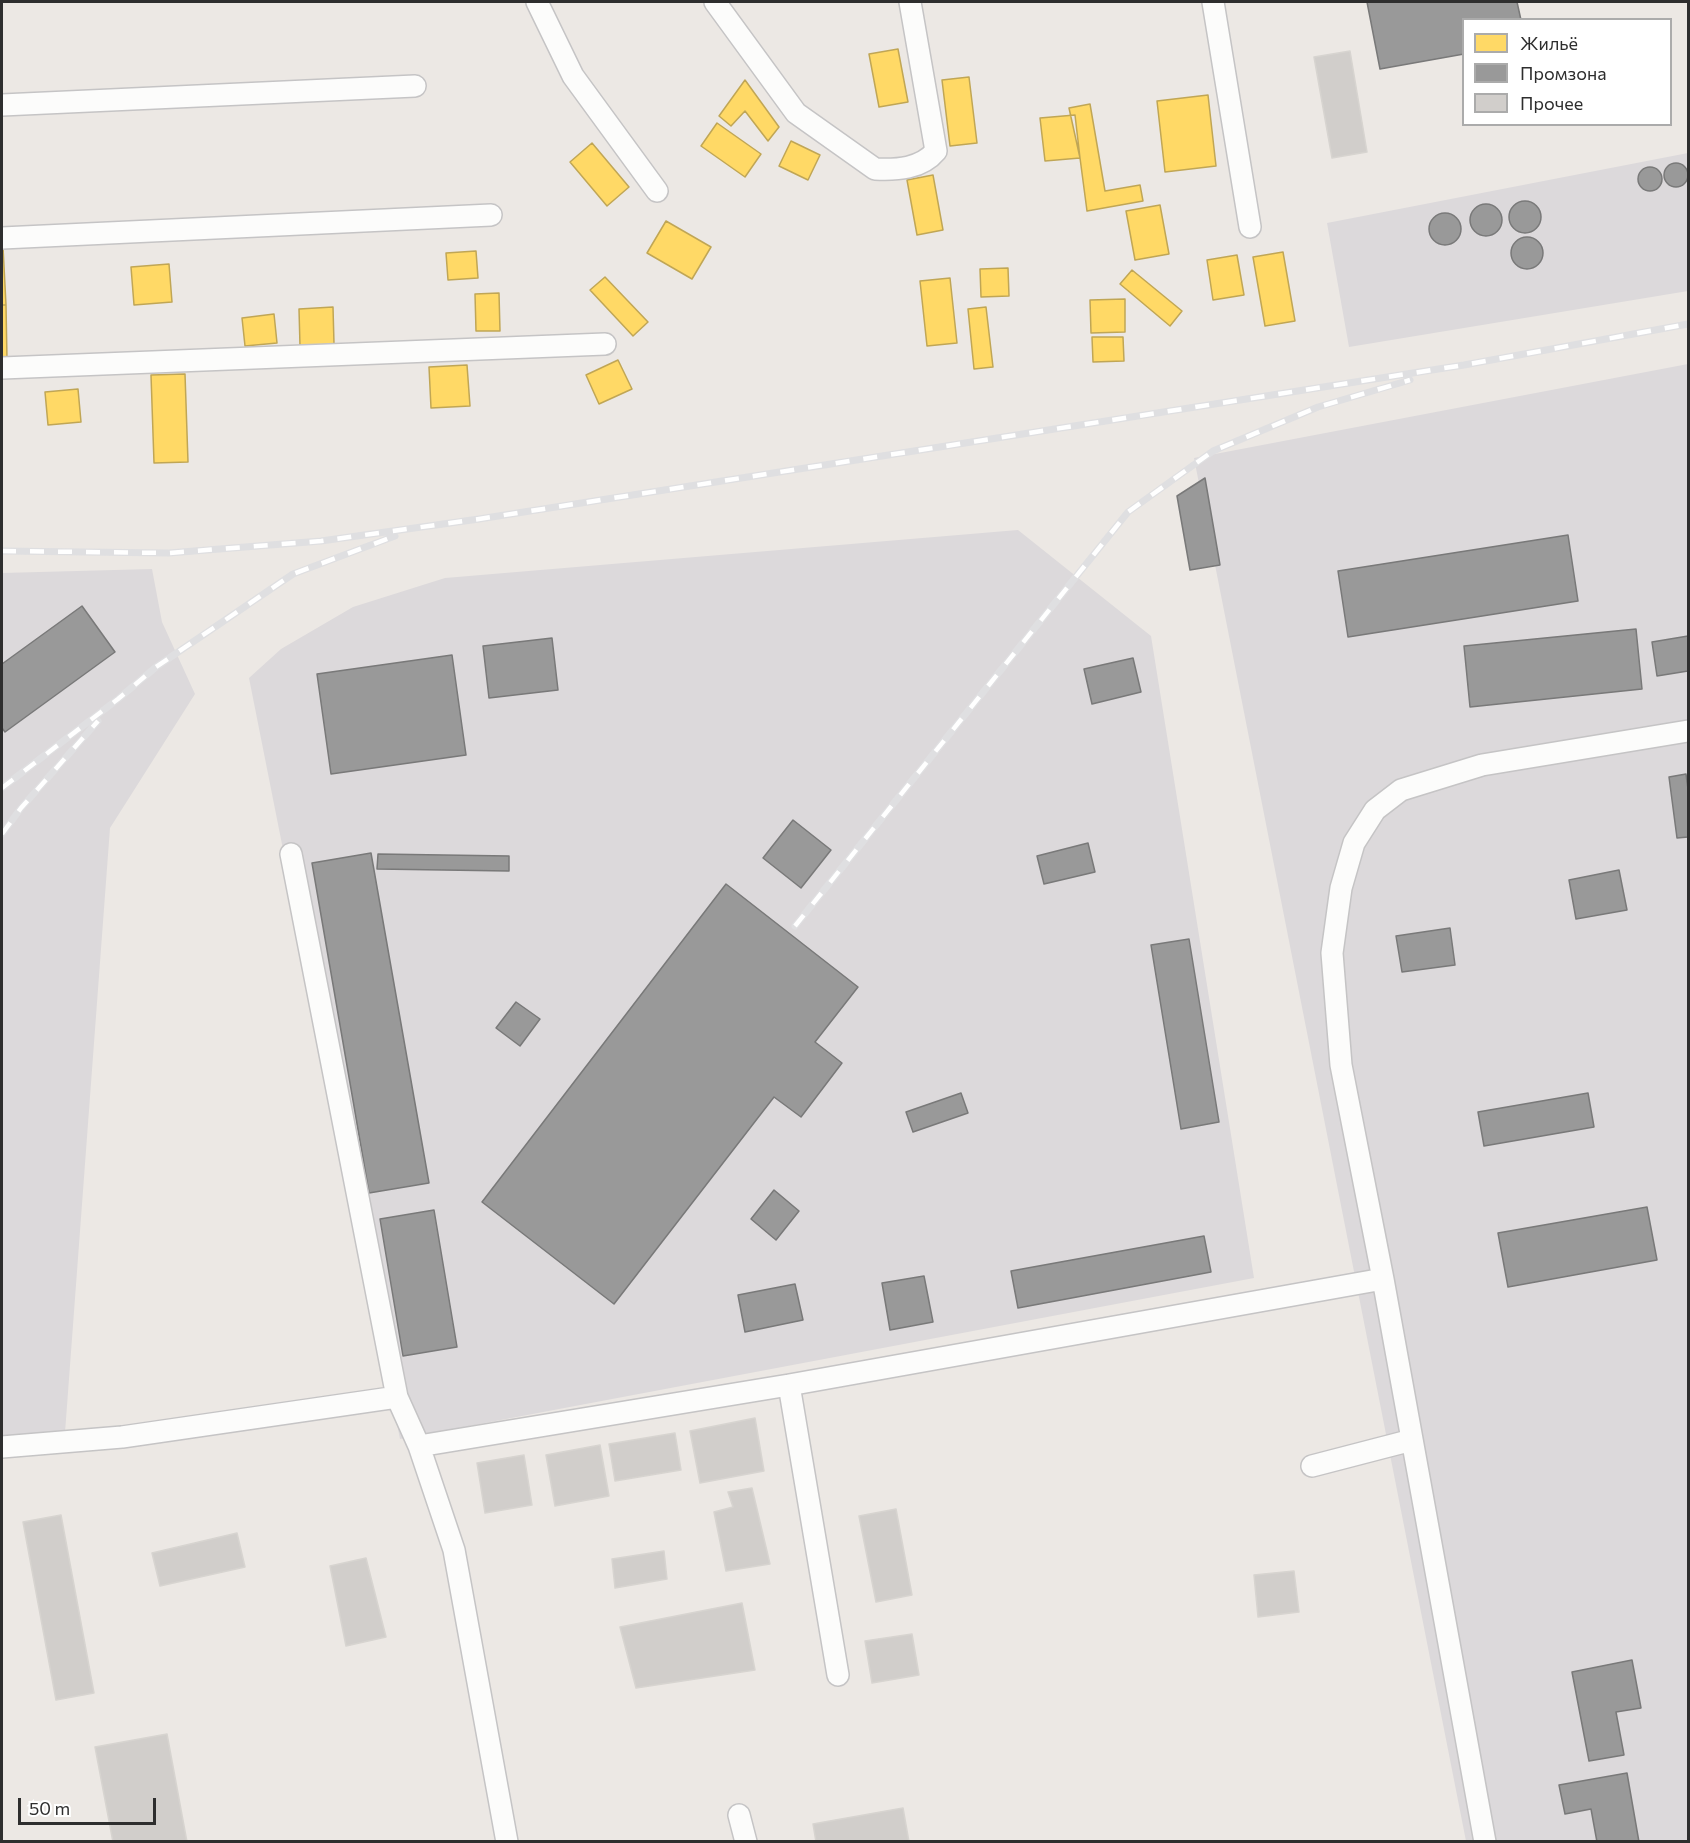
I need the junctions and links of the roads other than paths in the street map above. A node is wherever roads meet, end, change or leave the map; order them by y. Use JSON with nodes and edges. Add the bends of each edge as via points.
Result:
{"nodes":[{"id":1,"x":537,"y":2,"type":"edge"},
{"id":2,"x":716,"y":2,"type":"edge"},
{"id":3,"x":910,"y":2,"type":"edge"},
{"id":4,"x":1213,"y":2,"type":"edge"},
{"id":5,"x":415,"y":86,"type":"dead end"},
{"id":6,"x":2,"y":105,"type":"edge"},
{"id":7,"x":657,"y":191,"type":"dead end"},
{"id":8,"x":492,"y":215,"type":"dead end"},
{"id":9,"x":1250,"y":227,"type":"dead end"},
{"id":10,"x":2,"y":238,"type":"edge"},
{"id":11,"x":605,"y":344,"type":"dead end"},
{"id":12,"x":2,"y":368,"type":"edge"},
{"id":13,"x":1689,"y":731,"type":"edge"},
{"id":14,"x":291,"y":854,"type":"dead end"},
{"id":15,"x":1383,"y":1279,"type":"junction"},
{"id":16,"x":789,"y":1384,"type":"junction"},
{"id":17,"x":397,"y":1397,"type":"junction"},
{"id":18,"x":1412,"y":1440,"type":"junction"},
{"id":19,"x":419,"y":1446,"type":"junction"},
{"id":20,"x":2,"y":1447,"type":"edge"},
{"id":21,"x":1312,"y":1466,"type":"dead end"},
{"id":22,"x":838,"y":1675,"type":"dead end"},
{"id":23,"x":739,"y":1815,"type":"dead end"},
{"id":24,"x":507,"y":1842,"type":"edge"},
{"id":25,"x":746,"y":1842,"type":"edge"},
{"id":26,"x":1485,"y":1842,"type":"edge"}],
"edges":[{"from":1,"to":7,"type":"street","via":[[573,76]]},
{"from":2,"to":3,"type":"street","via":[[796,113],[875,169],[888,170],[919,165],[936,151]]},
{"from":4,"to":9,"type":"street"},
{"from":5,"to":6,"type":"street"},
{"from":8,"to":10,"type":"street"},
{"from":11,"to":12,"type":"street"},
{"from":13,"to":15,"type":"street","via":[[1482,765],[1401,790],[1375,810],[1354,843],[1341,888],[1332,953],[1341,1065]]},
{"from":14,"to":17,"type":"street"},
{"from":15,"to":16,"type":"street"},
{"from":15,"to":18,"type":"street"},
{"from":16,"to":19,"type":"street"},
{"from":16,"to":22,"type":"street"},
{"from":17,"to":19,"type":"street"},
{"from":17,"to":20,"type":"street","via":[[122,1437]]},
{"from":18,"to":21,"type":"street"},
{"from":18,"to":26,"type":"street"},
{"from":19,"to":24,"type":"street","via":[[454,1550]]},
{"from":23,"to":25,"type":"street"}]}
